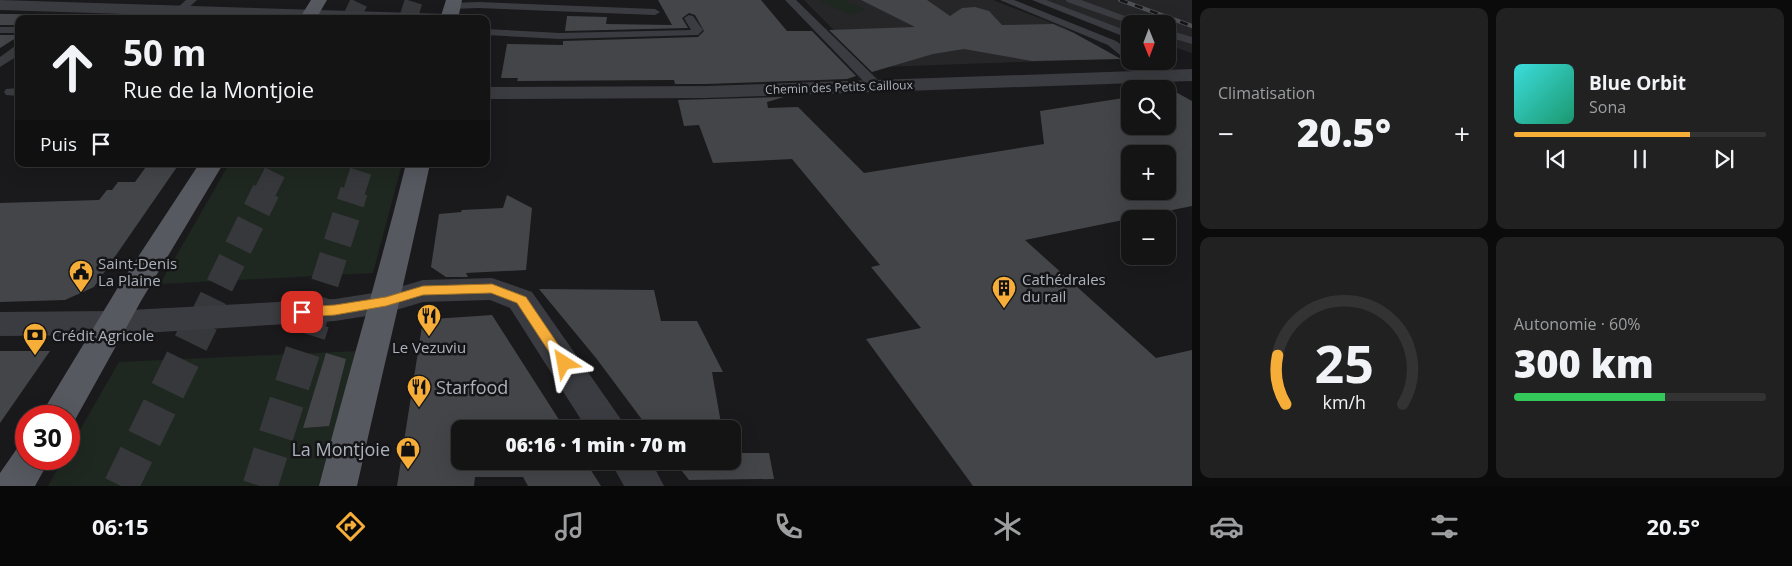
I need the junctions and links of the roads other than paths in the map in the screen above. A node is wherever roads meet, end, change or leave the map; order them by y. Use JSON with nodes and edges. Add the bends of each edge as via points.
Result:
{"nodes":[{"id":1,"x":790,"y":0,"type":"edge"},
{"id":2,"x":1005,"y":0,"type":"edge"},
{"id":3,"x":1037,"y":0,"type":"edge"},
{"id":4,"x":1071,"y":0,"type":"edge"},
{"id":5,"x":0,"y":5,"type":"edge"},
{"id":6,"x":186,"y":5,"type":"edge"},
{"id":7,"x":313,"y":11,"type":"edge"},
{"id":8,"x":451,"y":11,"type":"edge"},
{"id":9,"x":655,"y":12,"type":"dead end"},
{"id":10,"x":1121,"y":17,"type":"edge"},
{"id":11,"x":690,"y":18,"type":"dead end"},
{"id":12,"x":0,"y":30,"type":"edge"},
{"id":13,"x":15,"y":30,"type":"edge"},
{"id":14,"x":490,"y":32,"type":"edge"},
{"id":15,"x":1121,"y":33,"type":"edge"},
{"id":16,"x":1176,"y":36,"type":"edge"},
{"id":17,"x":1192,"y":41,"type":"edge"},
{"id":18,"x":1121,"y":50,"type":"edge"},
{"id":19,"x":15,"y":52,"type":"edge"},
{"id":20,"x":0,"y":63,"type":"edge"},
{"id":21,"x":1147,"y":70,"type":"edge"},
{"id":22,"x":1192,"y":75,"type":"edge"},
{"id":23,"x":1156,"y":77,"type":"junction"},
{"id":24,"x":876,"y":86,"type":"junction"},
{"id":25,"x":490,"y":94,"type":"edge"},
{"id":26,"x":209,"y":167,"type":"edge"},
{"id":27,"x":417,"y":167,"type":"edge"},
{"id":28,"x":386,"y":302,"type":"junction"},
{"id":29,"x":112,"y":323,"type":"junction"},
{"id":30,"x":0,"y":324,"type":"edge"},
{"id":31,"x":65,"y":405,"type":"edge"},
{"id":32,"x":602,"y":420,"type":"edge"},
{"id":33,"x":24,"y":470,"type":"edge"},
{"id":34,"x":635,"y":470,"type":"edge"},
{"id":35,"x":14,"y":486,"type":"edge"},
{"id":36,"x":338,"y":486,"type":"edge"},
{"id":37,"x":645,"y":486,"type":"edge"}],
"edges":[{"from":1,"to":24,"type":"lane"},
{"from":2,"to":18,"type":"lane","via":[[1112,43]]},
{"from":3,"to":15,"type":"lane"},
{"from":4,"to":10,"type":"lane"},
{"from":5,"to":6,"type":"street"},
{"from":6,"to":7,"type":"street"},
{"from":7,"to":8,"type":"street"},
{"from":8,"to":9,"type":"lane","via":[[478,5]]},
{"from":11,"to":14,"type":"lane","via":[[697,30],[694,33],[560,36]]},
{"from":12,"to":13,"type":"lane"},
{"from":16,"to":17,"type":"lane"},
{"from":19,"to":20,"type":"lane"},
{"from":21,"to":23,"type":"lane"},
{"from":22,"to":23,"type":"street","name":"Chemin des Petits Cailloux"},
{"from":23,"to":24,"type":"street","name":"Chemin des Petits Cailloux"},
{"from":24,"to":25,"type":"street","name":"Chemin des Petits Cailloux"},
{"from":26,"to":29,"type":"main road"},
{"from":27,"to":28,"type":"main road"},
{"from":28,"to":29,"type":"street","via":[[335,310]]},
{"from":28,"to":32,"type":"street","via":[[423,291],[492,288],[521,300]]},
{"from":28,"to":36,"type":"main road","via":[[372,340]]},
{"from":29,"to":30,"type":"street"},
{"from":29,"to":31,"type":"main road"},
{"from":33,"to":35,"type":"main road"},
{"from":34,"to":37,"type":"street"}]}
